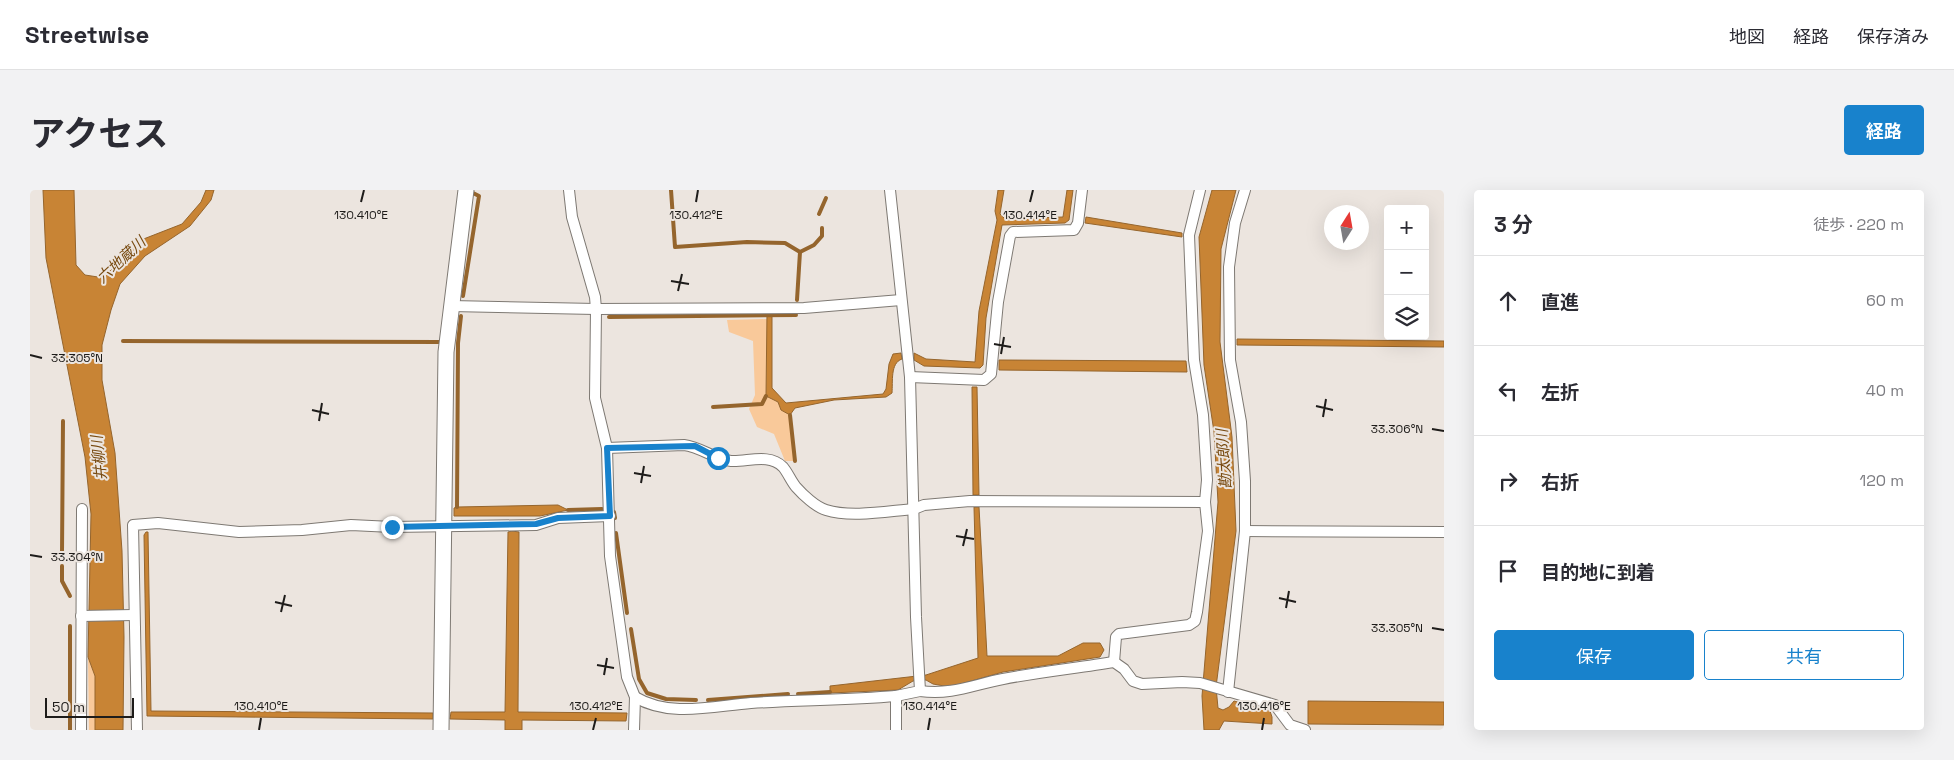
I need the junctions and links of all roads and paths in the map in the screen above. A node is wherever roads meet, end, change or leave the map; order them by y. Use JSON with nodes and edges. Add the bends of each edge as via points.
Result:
{"nodes":[{"id":1,"x":466,"y":190,"type":"edge"},
{"id":2,"x":569,"y":190,"type":"edge"},
{"id":3,"x":890,"y":190,"type":"edge"},
{"id":4,"x":1082,"y":190,"type":"edge"},
{"id":5,"x":1200,"y":190,"type":"edge"},
{"id":6,"x":1245,"y":190,"type":"edge"},
{"id":7,"x":901,"y":300,"type":"junction"},
{"id":8,"x":451,"y":306,"type":"junction"},
{"id":9,"x":596,"y":309,"type":"junction"},
{"id":10,"x":910,"y":377,"type":"junction"},
{"id":11,"x":607,"y":448,"type":"junction"},
{"id":12,"x":1205,"y":502,"type":"junction"},
{"id":13,"x":82,"y":508,"type":"dead end"},
{"id":14,"x":914,"y":509,"type":"junction"},
{"id":15,"x":610,"y":516,"type":"junction"},
{"id":16,"x":444,"y":526,"type":"junction"},
{"id":17,"x":1246,"y":531,"type":"junction"},
{"id":18,"x":1444,"y":532,"type":"edge"},
{"id":19,"x":134,"y":615,"type":"junction"},
{"id":20,"x":81,"y":616,"type":"junction"},
{"id":21,"x":1114,"y":662,"type":"junction"},
{"id":22,"x":920,"y":682,"type":"junction"},
{"id":23,"x":1223,"y":691,"type":"junction"},
{"id":24,"x":896,"y":696,"type":"junction"},
{"id":25,"x":635,"y":698,"type":"junction"},
{"id":26,"x":81,"y":730,"type":"edge"},
{"id":27,"x":136,"y":730,"type":"edge"},
{"id":28,"x":441,"y":730,"type":"edge"},
{"id":29,"x":634,"y":730,"type":"edge"},
{"id":30,"x":896,"y":730,"type":"edge"},
{"id":31,"x":1304,"y":730,"type":"edge"}],
"edges":[{"from":1,"to":8,"type":"street"},
{"from":2,"to":9,"type":"street","via":[[572,217]]},
{"from":3,"to":7,"type":"street"},
{"from":4,"to":10,"type":"street","via":[[1078,223],[1074,230],[1013,232],[1010,236],[998,302],[991,374],[984,380]]},
{"from":5,"to":12,"type":"street","via":[[1189,236],[1194,360],[1203,415],[1207,480]]},
{"from":6,"to":17,"type":"street","via":[[1235,224],[1229,267],[1230,360],[1241,422]]},
{"from":7,"to":9,"type":"street","via":[[804,308]]},
{"from":7,"to":10,"type":"street"},
{"from":8,"to":9,"type":"street"},
{"from":8,"to":16,"type":"street","via":[[446,352]]},
{"from":9,"to":11,"type":"street","via":[[595,398]]},
{"from":10,"to":14,"type":"street"},
{"from":11,"to":14,"type":"street","via":[[684,445],[695,446],[732,461],[762,459],[783,467],[796,486],[827,510],[848,514]]},
{"from":11,"to":15,"type":"street"},
{"from":12,"to":14,"type":"street","via":[[970,501],[924,505]]},
{"from":12,"to":21,"type":"street","via":[[1208,531],[1195,621],[1189,625],[1119,634],[1114,642]]},
{"from":13,"to":20,"type":"street"},
{"from":14,"to":22,"type":"street"},
{"from":15,"to":16,"type":"street","via":[[558,518],[536,524]]},
{"from":15,"to":25,"type":"street","via":[[610,556],[627,677]]},
{"from":16,"to":19,"type":"street","via":[[351,525],[239,532],[158,523],[133,525]]},
{"from":16,"to":28,"type":"street"},
{"from":17,"to":18,"type":"street"},
{"from":17,"to":23,"type":"street"},
{"from":19,"to":20,"type":"street"},
{"from":19,"to":27,"type":"street"},
{"from":20,"to":26,"type":"street"},
{"from":21,"to":22,"type":"street","via":[[1002,679],[955,692],[937,693]]},
{"from":21,"to":23,"type":"street","via":[[1133,681],[1142,684],[1200,683]]},
{"from":22,"to":24,"type":"street"},
{"from":23,"to":31,"type":"street","via":[[1275,705],[1290,725]]},
{"from":24,"to":25,"type":"street","via":[[680,710],[646,704]]},
{"from":24,"to":30,"type":"street"},
{"from":25,"to":29,"type":"street"}]}
